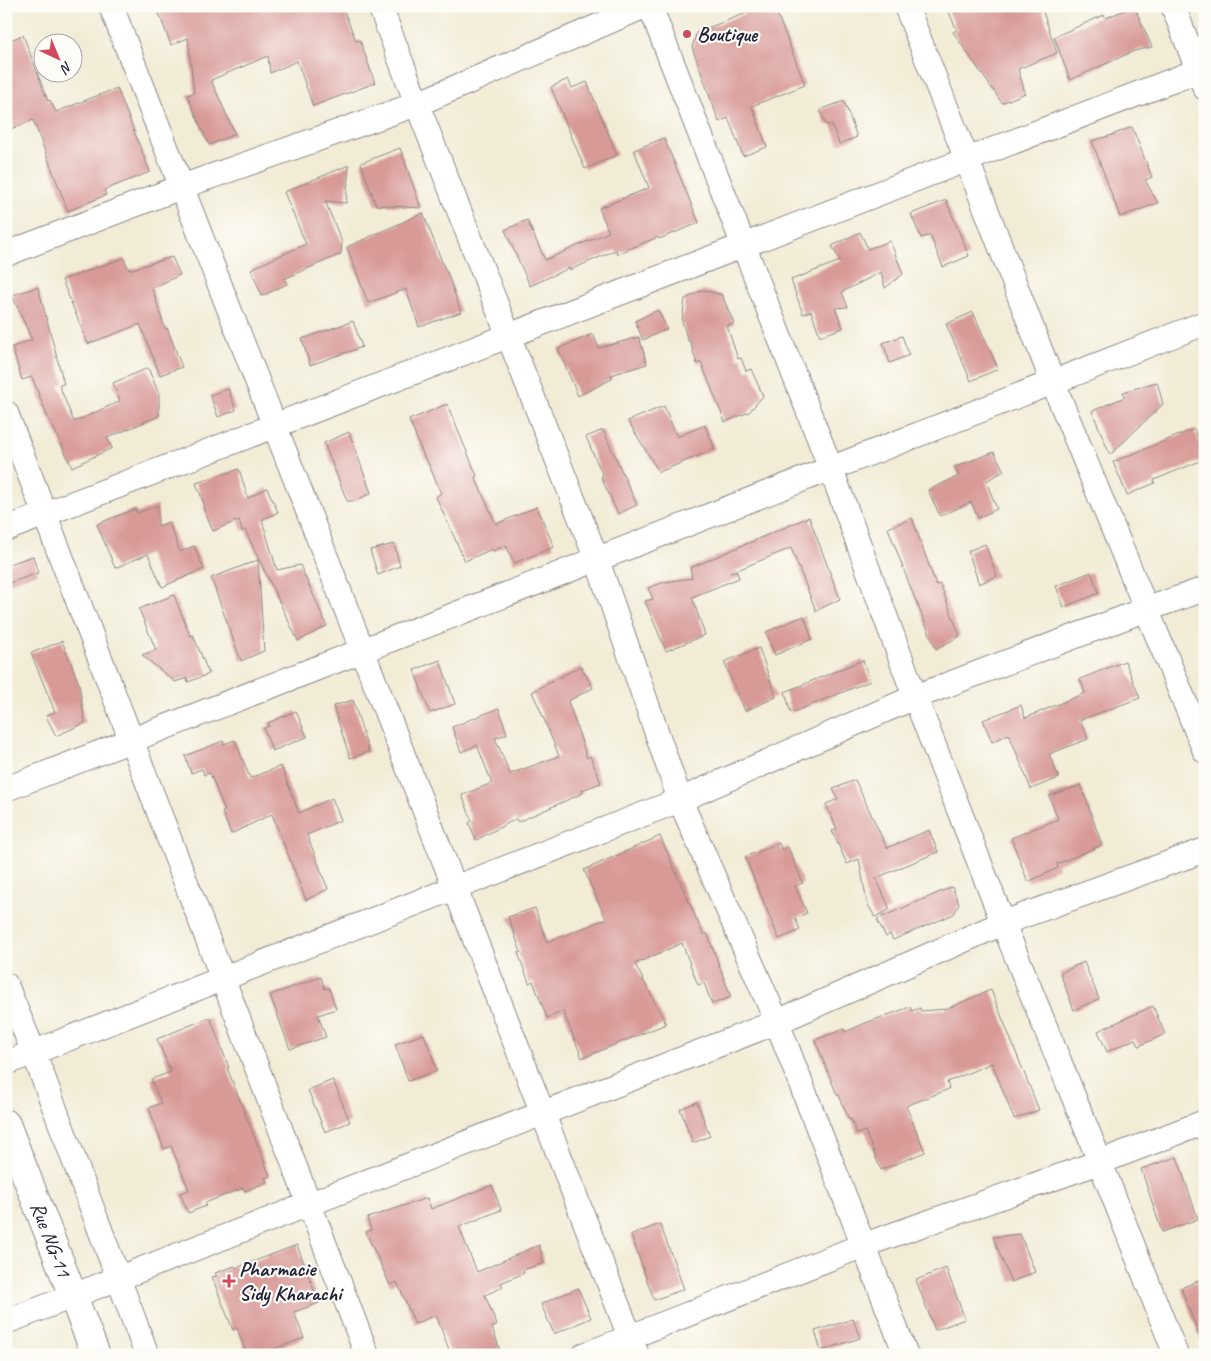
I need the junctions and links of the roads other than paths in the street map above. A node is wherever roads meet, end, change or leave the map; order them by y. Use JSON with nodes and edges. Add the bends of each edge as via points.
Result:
{"nodes":[{"id":1,"x":111,"y":6,"type":"edge"},
{"id":2,"x":380,"y":6,"type":"edge"},
{"id":3,"x":645,"y":6,"type":"edge"},
{"id":4,"x":650,"y":6,"type":"edge"},
{"id":5,"x":906,"y":6,"type":"edge"},
{"id":6,"x":1173,"y":6,"type":"edge"},
{"id":7,"x":1202,"y":76,"type":"edge"},
{"id":8,"x":417,"y":104,"type":"junction"},
{"id":9,"x":967,"y":160,"type":"junction"},
{"id":10,"x":181,"y":186,"type":"junction"},
{"id":11,"x":744,"y":245,"type":"junction"},
{"id":12,"x":6,"y":254,"type":"edge"},
{"id":13,"x":1205,"y":323,"type":"edge"},
{"id":14,"x":510,"y":336,"type":"junction"},
{"id":15,"x":1053,"y":382,"type":"junction"},
{"id":16,"x":6,"y":413,"type":"edge"},
{"id":17,"x":274,"y":426,"type":"junction"},
{"id":18,"x":831,"y":469,"type":"junction"},
{"id":19,"x":45,"y":514,"type":"junction"},
{"id":20,"x":6,"y":529,"type":"edge"},
{"id":21,"x":597,"y":560,"type":"junction"},
{"id":22,"x":1205,"y":589,"type":"edge"},
{"id":23,"x":1147,"y":609,"type":"junction"},
{"id":24,"x":362,"y":651,"type":"junction"},
{"id":25,"x":915,"y":696,"type":"junction"},
{"id":26,"x":132,"y":741,"type":"junction"},
{"id":27,"x":1205,"y":750,"type":"edge"},
{"id":28,"x":6,"y":790,"type":"edge"},
{"id":29,"x":680,"y":800,"type":"junction"},
{"id":30,"x":1205,"y":850,"type":"edge"},
{"id":31,"x":455,"y":888,"type":"junction"},
{"id":32,"x":1003,"y":923,"type":"junction"},
{"id":33,"x":223,"y":979,"type":"junction"},
{"id":34,"x":6,"y":985,"type":"edge"},
{"id":35,"x":777,"y":1022,"type":"junction"},
{"id":36,"x":34,"y":1053,"type":"junction"},
{"id":37,"x":6,"y":1063,"type":"edge"},
{"id":38,"x":542,"y":1113,"type":"junction"},
{"id":39,"x":1205,"y":1122,"type":"edge"},
{"id":40,"x":6,"y":1124,"type":"edge"},
{"id":41,"x":1100,"y":1162,"type":"junction"},
{"id":42,"x":309,"y":1204,"type":"junction"},
{"id":43,"x":864,"y":1245,"type":"junction"},
{"id":44,"x":118,"y":1278,"type":"junction"},
{"id":45,"x":73,"y":1296,"type":"junction"},
{"id":46,"x":6,"y":1322,"type":"edge"},
{"id":47,"x":633,"y":1346,"type":"edge"},
{"id":48,"x":96,"y":1355,"type":"edge"},
{"id":49,"x":148,"y":1355,"type":"edge"},
{"id":50,"x":367,"y":1355,"type":"edge"},
{"id":51,"x":584,"y":1355,"type":"edge"},
{"id":52,"x":906,"y":1355,"type":"edge"},
{"id":53,"x":1176,"y":1355,"type":"edge"}],
"edges":[{"from":1,"to":10,"type":"street"},
{"from":2,"to":8,"type":"street"},
{"from":3,"to":8,"type":"street"},
{"from":4,"to":11,"type":"street"},
{"from":5,"to":9,"type":"street"},
{"from":6,"to":7,"type":"street"},
{"from":7,"to":9,"type":"street"},
{"from":8,"to":10,"type":"street"},
{"from":8,"to":14,"type":"street"},
{"from":9,"to":11,"type":"street"},
{"from":9,"to":15,"type":"street"},
{"from":10,"to":12,"type":"street"},
{"from":10,"to":17,"type":"street"},
{"from":11,"to":14,"type":"street"},
{"from":11,"to":18,"type":"street"},
{"from":13,"to":15,"type":"street"},
{"from":14,"to":17,"type":"street"},
{"from":14,"to":21,"type":"street"},
{"from":15,"to":18,"type":"street"},
{"from":15,"to":23,"type":"street"},
{"from":16,"to":19,"type":"street"},
{"from":17,"to":19,"type":"street"},
{"from":17,"to":24,"type":"street"},
{"from":18,"to":21,"type":"street"},
{"from":18,"to":25,"type":"street"},
{"from":19,"to":20,"type":"street"},
{"from":19,"to":26,"type":"street"},
{"from":21,"to":24,"type":"street"},
{"from":21,"to":29,"type":"street"},
{"from":22,"to":23,"type":"street"},
{"from":23,"to":25,"type":"street"},
{"from":23,"to":27,"type":"street"},
{"from":24,"to":26,"type":"street"},
{"from":24,"to":31,"type":"street"},
{"from":25,"to":29,"type":"street"},
{"from":25,"to":32,"type":"street"},
{"from":26,"to":28,"type":"street"},
{"from":26,"to":33,"type":"street"},
{"from":29,"to":31,"type":"street"},
{"from":29,"to":35,"type":"street"},
{"from":30,"to":32,"type":"street"},
{"from":31,"to":33,"type":"street"},
{"from":31,"to":38,"type":"street"},
{"from":32,"to":35,"type":"street"},
{"from":32,"to":41,"type":"street"},
{"from":33,"to":36,"type":"street"},
{"from":33,"to":42,"type":"street"},
{"from":34,"to":36,"type":"street"},
{"from":35,"to":38,"type":"street"},
{"from":35,"to":43,"type":"street"},
{"from":36,"to":37,"type":"street"},
{"from":36,"to":44,"type":"street"},
{"from":38,"to":42,"type":"street"},
{"from":38,"to":47,"type":"street"},
{"from":39,"to":41,"type":"street"},
{"from":40,"to":45,"type":"street","name":"Rue NG-11"},
{"from":41,"to":43,"type":"street"},
{"from":41,"to":53,"type":"street"},
{"from":42,"to":44,"type":"street"},
{"from":42,"to":50,"type":"street"},
{"from":43,"to":47,"type":"street"},
{"from":43,"to":52,"type":"street"},
{"from":44,"to":45,"type":"street"},
{"from":44,"to":49,"type":"street"},
{"from":45,"to":46,"type":"street"},
{"from":45,"to":48,"type":"street","name":"Rue NG-11"},
{"from":47,"to":51,"type":"street"}]}
